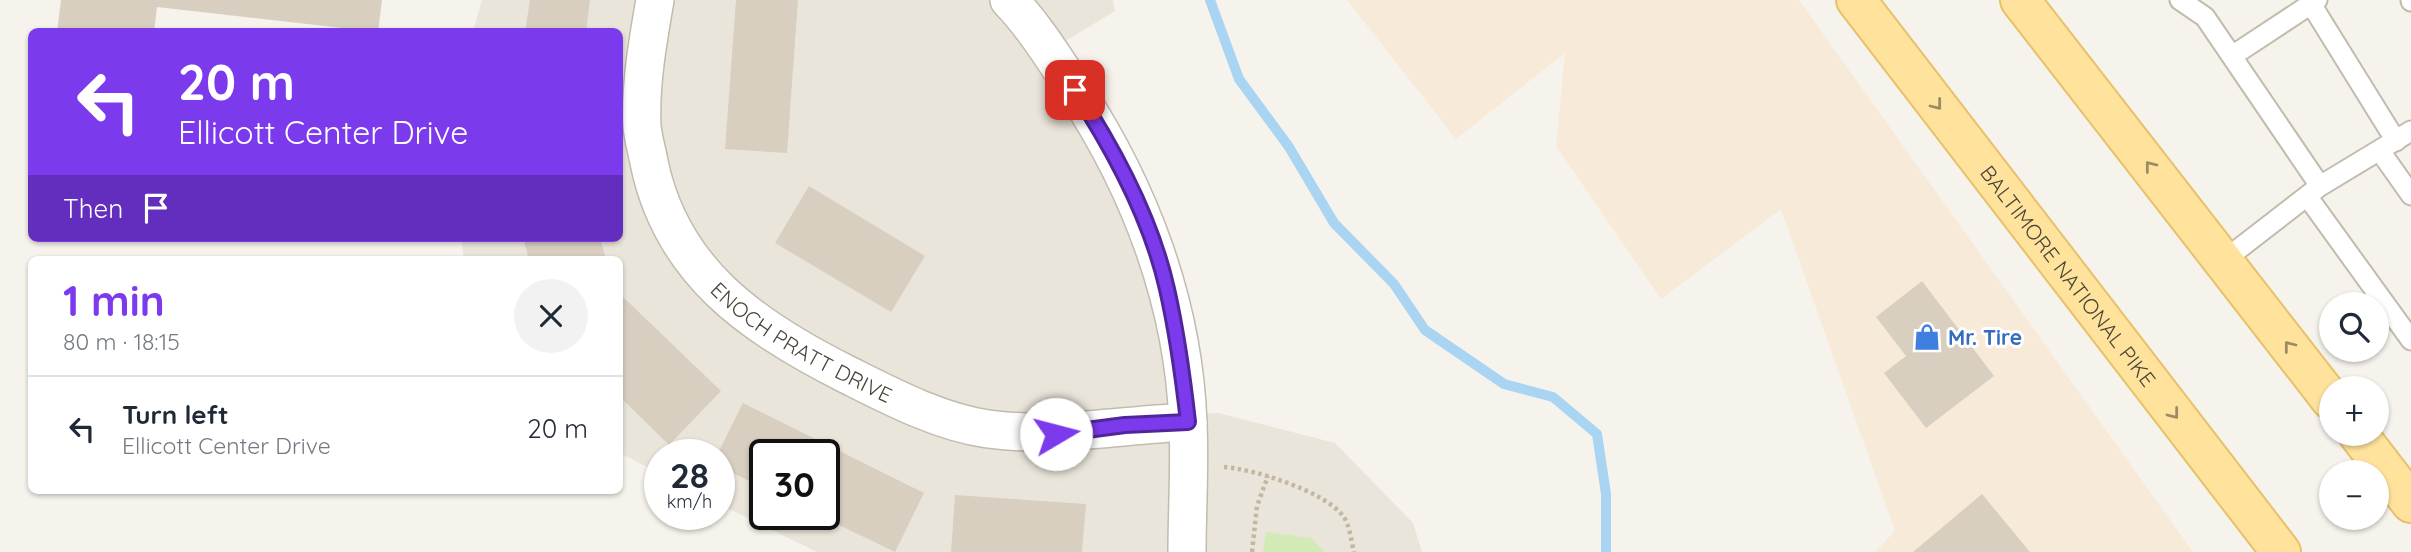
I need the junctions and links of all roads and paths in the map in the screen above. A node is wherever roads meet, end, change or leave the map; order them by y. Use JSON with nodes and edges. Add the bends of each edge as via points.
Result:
{"nodes":[{"id":1,"x":655,"y":0,"type":"edge"},
{"id":2,"x":1009,"y":0,"type":"edge"},
{"id":3,"x":1856,"y":0,"type":"edge"},
{"id":4,"x":2021,"y":0,"type":"edge"},
{"id":5,"x":2180,"y":0,"type":"edge"},
{"id":6,"x":2314,"y":2,"type":"edge"},
{"id":7,"x":2232,"y":55,"type":"junction"},
{"id":8,"x":2395,"y":141,"type":"edge"},
{"id":9,"x":2313,"y":191,"type":"junction"},
{"id":10,"x":2411,"y":195,"type":"edge"},
{"id":11,"x":2223,"y":261,"type":"junction"},
{"id":12,"x":2411,"y":340,"type":"edge"},
{"id":13,"x":2319,"y":385,"type":"edge"},
{"id":14,"x":1188,"y":422,"type":"junction"},
{"id":15,"x":2367,"y":446,"type":"edge"},
{"id":16,"x":2411,"y":503,"type":"edge"},
{"id":17,"x":1186,"y":552,"type":"edge"},
{"id":18,"x":1252,"y":552,"type":"edge"},
{"id":19,"x":1354,"y":552,"type":"edge"},
{"id":20,"x":2281,"y":552,"type":"edge"}],
"edges":[{"from":1,"to":14,"type":"street","name":"ENOCH PRATT DRIVE","via":[[642,127],[654,188],[675,235],[700,273],[750,318],[812,357],[883,392],[951,420],[987,429],[1056,434]]},
{"from":2,"to":14,"type":"street","via":[[1048,49],[1102,132],[1143,216],[1167,286]]},
{"from":3,"to":20,"type":"main road","name":"BALTIMORE NATIONAL PIKE","one_way":true},
{"from":11,"to":4,"type":"main road","one_way":true},
{"from":5,"to":7,"type":"lane","via":[[2205,16]]},
{"from":6,"to":7,"type":"lane"},
{"from":6,"to":8,"type":"lane"},
{"from":7,"to":9,"type":"lane"},
{"from":8,"to":9,"type":"lane"},
{"from":8,"to":10,"type":"lane"},
{"from":9,"to":11,"type":"lane"},
{"from":9,"to":12,"type":"lane"},
{"from":13,"to":11,"type":"main road","one_way":true},
{"from":14,"to":17,"type":"street"},
{"from":15,"to":16,"type":"main road"},
{"from":18,"to":19,"type":"path","via":[[1257,506],[1268,476],[1330,500],[1345,518]]}]}
